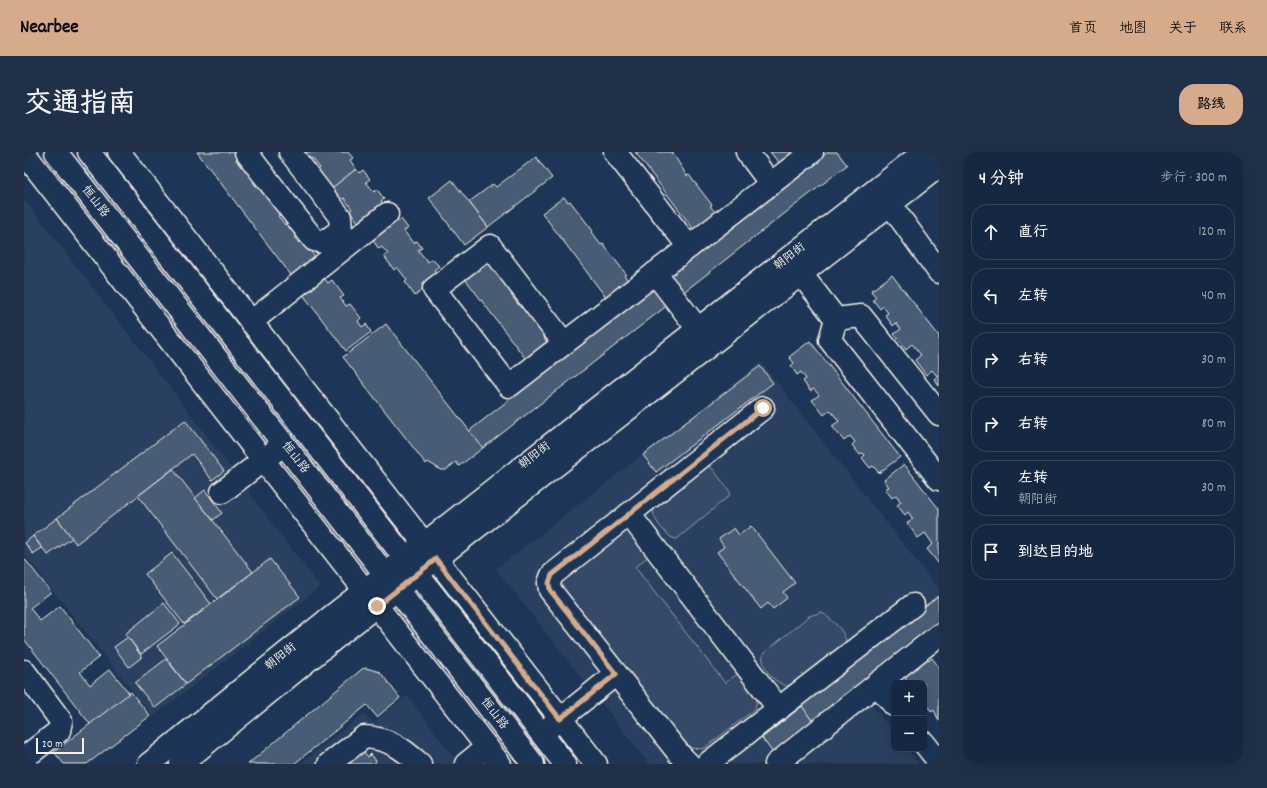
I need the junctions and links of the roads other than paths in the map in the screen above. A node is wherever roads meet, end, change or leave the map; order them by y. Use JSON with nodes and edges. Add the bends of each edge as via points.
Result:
{"nodes":[{"id":1,"x":56,"y":152,"type":"edge"},
{"id":2,"x":89,"y":152,"type":"edge"},
{"id":3,"x":246,"y":152,"type":"edge"},
{"id":4,"x":290,"y":152,"type":"edge"},
{"id":5,"x":615,"y":152,"type":"edge"},
{"id":6,"x":747,"y":152,"type":"edge"},
{"id":7,"x":812,"y":152,"type":"edge"},
{"id":8,"x":924,"y":152,"type":"edge"},
{"id":9,"x":24,"y":153,"type":"edge"},
{"id":10,"x":126,"y":154,"type":"edge"},
{"id":11,"x":939,"y":166,"type":"edge"},
{"id":12,"x":771,"y":184,"type":"junction"},
{"id":13,"x":890,"y":204,"type":"junction"},
{"id":14,"x":387,"y":214,"type":"dead end"},
{"id":15,"x":689,"y":247,"type":"junction"},
{"id":16,"x":939,"y":272,"type":"edge"},
{"id":17,"x":655,"y":273,"type":"junction"},
{"id":18,"x":800,"y":274,"type":"junction"},
{"id":19,"x":836,"y":319,"type":"junction"},
{"id":20,"x":252,"y":322,"type":"junction"},
{"id":21,"x":698,"y":329,"type":"junction"},
{"id":22,"x":564,"y":343,"type":"junction"},
{"id":23,"x":763,"y":408,"type":"dead end"},
{"id":24,"x":939,"y":414,"type":"edge"},
{"id":25,"x":284,"y":444,"type":"junction"},
{"id":26,"x":263,"y":460,"type":"junction"},
{"id":27,"x":939,"y":479,"type":"edge"},
{"id":28,"x":222,"y":492,"type":"dead end"},
{"id":29,"x":629,"y":514,"type":"junction"},
{"id":30,"x":430,"y":551,"type":"junction"},
{"id":31,"x":411,"y":566,"type":"junction"},
{"id":32,"x":391,"y":582,"type":"junction"},
{"id":33,"x":371,"y":598,"type":"junction"},
{"id":34,"x":913,"y":606,"type":"dead end"},
{"id":35,"x":939,"y":635,"type":"edge"},
{"id":36,"x":24,"y":671,"type":"edge"},
{"id":37,"x":616,"y":674,"type":"junction"},
{"id":38,"x":877,"y":684,"type":"junction"},
{"id":39,"x":891,"y":701,"type":"edge"},
{"id":40,"x":779,"y":709,"type":"junction"},
{"id":41,"x":560,"y":719,"type":"junction"},
{"id":42,"x":542,"y":734,"type":"junction"},
{"id":43,"x":927,"y":747,"type":"edge"},
{"id":44,"x":494,"y":756,"type":"edge"},
{"id":45,"x":33,"y":758,"type":"edge"},
{"id":46,"x":939,"y":762,"type":"edge"},
{"id":47,"x":149,"y":764,"type":"edge"},
{"id":48,"x":181,"y":764,"type":"edge"},
{"id":49,"x":329,"y":764,"type":"edge"},
{"id":50,"x":420,"y":764,"type":"edge"},
{"id":51,"x":466,"y":764,"type":"edge"},
{"id":52,"x":533,"y":764,"type":"edge"},
{"id":53,"x":565,"y":764,"type":"edge"},
{"id":54,"x":596,"y":764,"type":"edge"},
{"id":55,"x":689,"y":764,"type":"edge"},
{"id":56,"x":707,"y":764,"type":"edge"},
{"id":57,"x":776,"y":764,"type":"edge"}],
"edges":[{"from":1,"to":25,"type":"street","name":"恒山路"},
{"from":2,"to":31,"type":"street"},
{"from":3,"to":4,"type":"street","via":[[314,240],[324,242],[341,230],[340,217]]},
{"from":5,"to":15,"type":"street"},
{"from":6,"to":12,"type":"street"},
{"from":7,"to":12,"type":"street"},
{"from":8,"to":21,"type":"street","name":"朝阳街"},
{"from":9,"to":26,"type":"street"},
{"from":10,"to":20,"type":"street"},
{"from":11,"to":13,"type":"street","name":"朝阳街"},
{"from":12,"to":15,"type":"street"},
{"from":13,"to":16,"type":"street"},
{"from":13,"to":18,"type":"street","name":"朝阳街"},
{"from":14,"to":20,"type":"street"},
{"from":15,"to":17,"type":"street"},
{"from":17,"to":21,"type":"street"},
{"from":17,"to":22,"type":"street"},
{"from":18,"to":19,"type":"street"},
{"from":18,"to":30,"type":"street","name":"朝阳街"},
{"from":19,"to":24,"type":"street","via":[[861,316]]},
{"from":19,"to":27,"type":"street","via":[[830,340]]},
{"from":20,"to":30,"type":"street"},
{"from":21,"to":30,"type":"street","name":"朝阳街"},
{"from":22,"to":22,"type":"street","via":[[509,386],[434,289],[490,246]]},
{"from":23,"to":29,"type":"street"},
{"from":25,"to":26,"type":"street"},
{"from":25,"to":32,"type":"street","name":"恒山路"},
{"from":26,"to":28,"type":"street"},
{"from":26,"to":33,"type":"street"},
{"from":29,"to":37,"type":"street","via":[[552,575],[549,583],[550,590]]},
{"from":29,"to":40,"type":"street"},
{"from":30,"to":31,"type":"street","name":"朝阳街"},
{"from":30,"to":41,"type":"street"},
{"from":31,"to":32,"type":"street","name":"朝阳街"},
{"from":31,"to":42,"type":"street"},
{"from":32,"to":33,"type":"street","name":"朝阳街"},
{"from":32,"to":52,"type":"street","name":"恒山路"},
{"from":33,"to":44,"type":"street"},
{"from":33,"to":47,"type":"street","name":"朝阳街"},
{"from":33,"to":48,"type":"street","name":"朝阳街"},
{"from":34,"to":40,"type":"street"},
{"from":35,"to":38,"type":"street"},
{"from":36,"to":45,"type":"street","via":[[62,721],[59,731]]},
{"from":37,"to":41,"type":"street"},
{"from":37,"to":55,"type":"street"},
{"from":38,"to":39,"type":"street"},
{"from":38,"to":57,"type":"street"},
{"from":40,"to":56,"type":"street"},
{"from":41,"to":42,"type":"street"},
{"from":41,"to":54,"type":"street"},
{"from":42,"to":53,"type":"street"},
{"from":43,"to":46,"type":"street"},
{"from":44,"to":51,"type":"street"},
{"from":49,"to":50,"type":"street","via":[[364,737],[379,738],[405,752]]}]}
